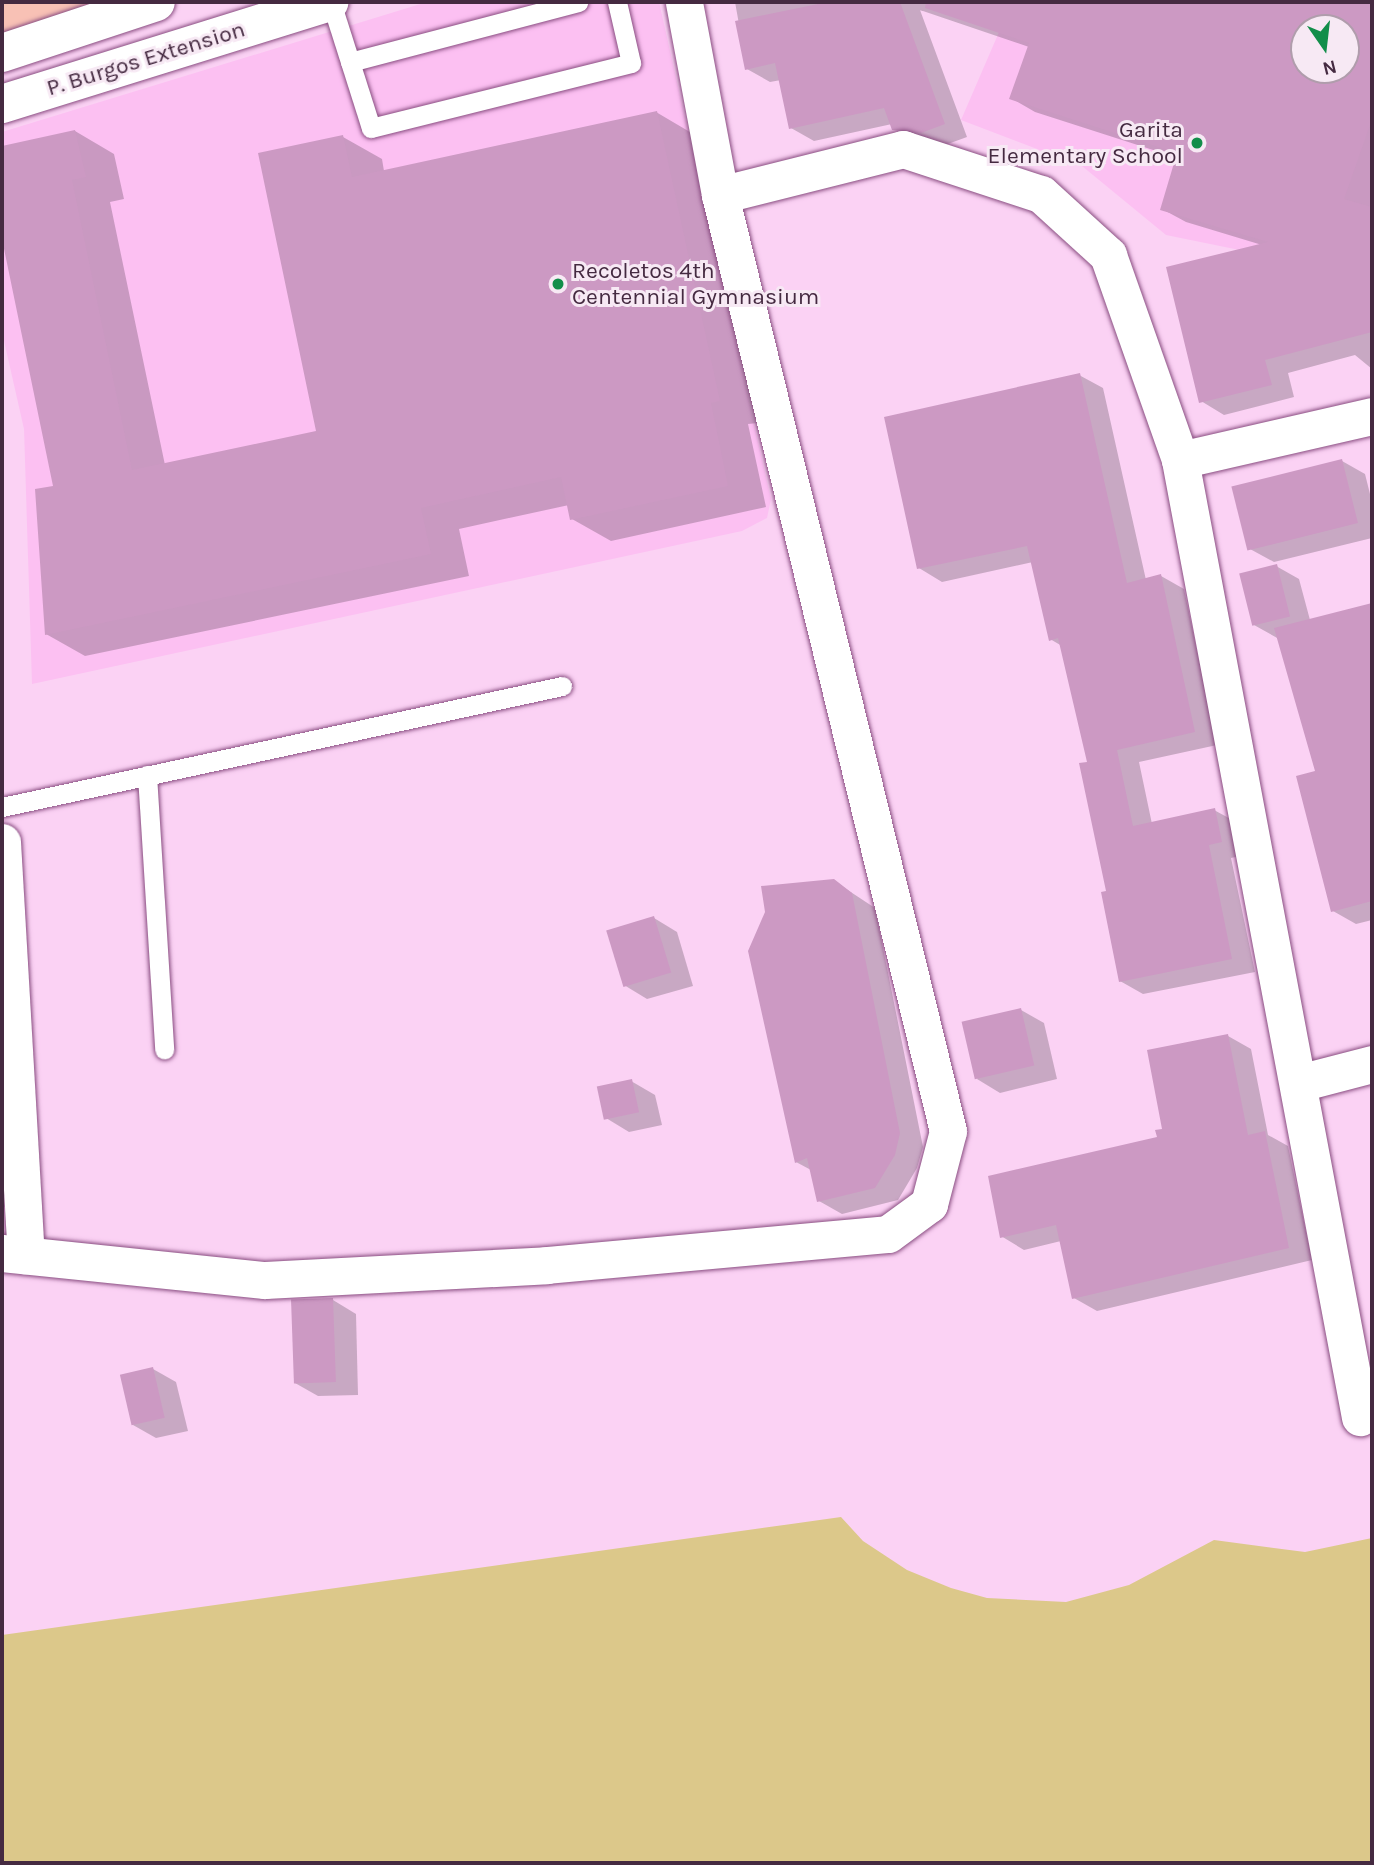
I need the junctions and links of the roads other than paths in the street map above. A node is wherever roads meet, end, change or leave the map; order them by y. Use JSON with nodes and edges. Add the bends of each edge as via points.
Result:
{"nodes":[{"id":1,"x":156,"y":2,"type":"edge"},
{"id":2,"x":330,"y":2,"type":"edge"},
{"id":3,"x":578,"y":2,"type":"edge"},
{"id":4,"x":617,"y":2,"type":"edge"},
{"id":5,"x":684,"y":2,"type":"edge"},
{"id":6,"x":2,"y":53,"type":"edge"},
{"id":7,"x":350,"y":62,"type":"junction"},
{"id":8,"x":2,"y":104,"type":"edge"},
{"id":9,"x":720,"y":195,"type":"junction"},
{"id":10,"x":1372,"y":416,"type":"edge"},
{"id":11,"x":1180,"y":460,"type":"junction"},
{"id":12,"x":562,"y":686,"type":"dead end"},
{"id":13,"x":146,"y":775,"type":"junction"},
{"id":14,"x":2,"y":807,"type":"edge"},
{"id":15,"x":2,"y":842,"type":"edge"},
{"id":16,"x":164,"y":1049,"type":"dead end"},
{"id":17,"x":1372,"y":1064,"type":"edge"},
{"id":18,"x":1299,"y":1083,"type":"junction"},
{"id":19,"x":14,"y":1254,"type":"edge"},
{"id":20,"x":1360,"y":1418,"type":"dead end"}],
"edges":[{"from":1,"to":6,"type":"main road"},
{"from":2,"to":7,"type":"lane"},
{"from":2,"to":8,"type":"main road","name":"P. Burgos Extension"},
{"from":3,"to":7,"type":"lane"},
{"from":4,"to":7,"type":"lane","via":[[631,63],[371,128]]},
{"from":5,"to":9,"type":"street"},
{"from":9,"to":11,"type":"street","via":[[903,149],[1041,194],[1108,255]]},
{"from":9,"to":19,"type":"street","via":[[948,1131],[929,1204],[888,1234],[520,1266],[265,1280]]},
{"from":10,"to":11,"type":"street"},
{"from":11,"to":18,"type":"street"},
{"from":12,"to":13,"type":"lane"},
{"from":13,"to":14,"type":"lane"},
{"from":13,"to":16,"type":"lane"},
{"from":15,"to":19,"type":"street"},
{"from":17,"to":18,"type":"street"},
{"from":18,"to":20,"type":"street"}]}
